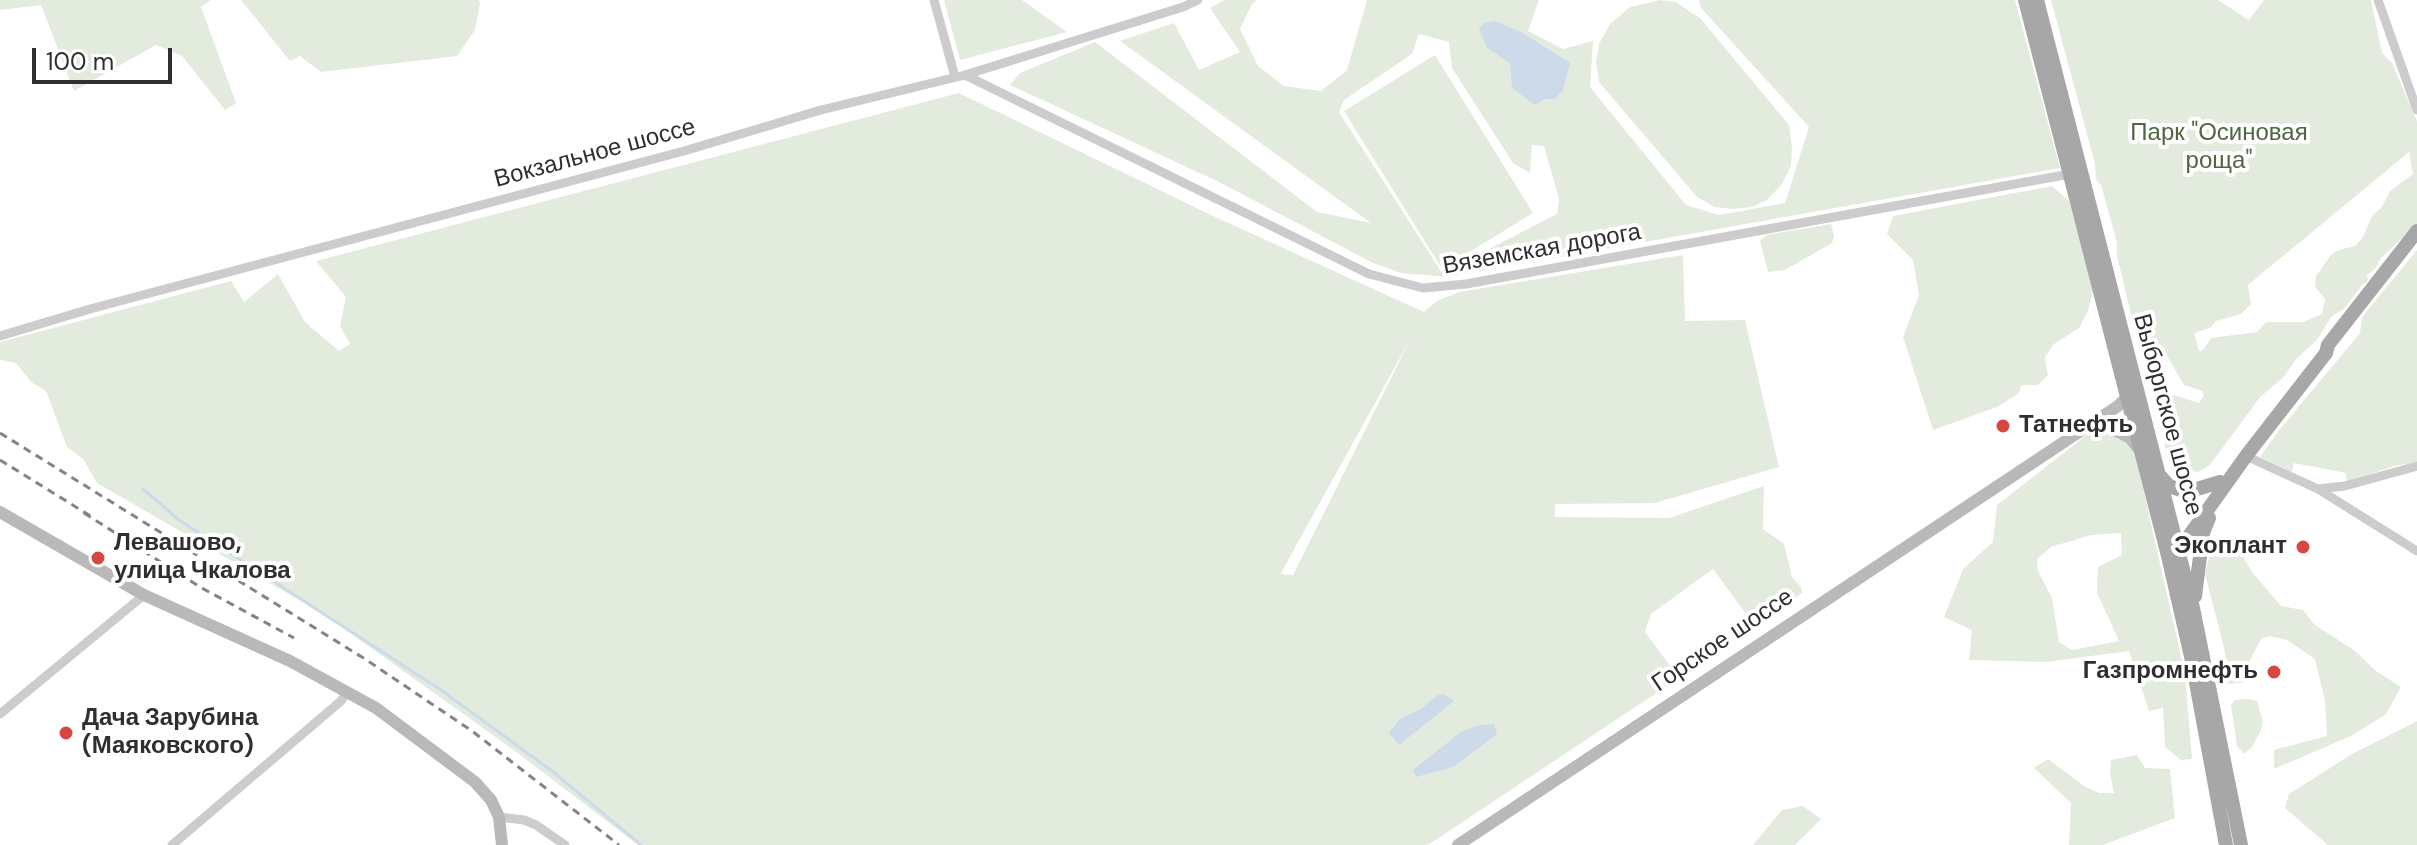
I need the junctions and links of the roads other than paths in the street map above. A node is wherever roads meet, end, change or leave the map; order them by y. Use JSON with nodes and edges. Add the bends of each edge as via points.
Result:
{"nodes":[{"id":1,"x":934,"y":0,"type":"edge"},
{"id":2,"x":1198,"y":0,"type":"edge"},
{"id":3,"x":2025,"y":0,"type":"edge"},
{"id":4,"x":2037,"y":0,"type":"edge"},
{"id":5,"x":2378,"y":0,"type":"edge"},
{"id":6,"x":960,"y":76,"type":"junction"},
{"id":7,"x":2417,"y":110,"type":"edge"},
{"id":8,"x":2070,"y":174,"type":"junction"},
{"id":9,"x":2417,"y":231,"type":"edge"},
{"id":10,"x":0,"y":336,"type":"edge"},
{"id":11,"x":2328,"y":345,"type":"junction"},
{"id":12,"x":2129,"y":393,"type":"junction"},
{"id":13,"x":2084,"y":428,"type":"junction"},
{"id":14,"x":2139,"y":449,"type":"junction"},
{"id":15,"x":2246,"y":456,"type":"junction"},
{"id":16,"x":2417,"y":466,"type":"edge"},
{"id":17,"x":2012,"y":474,"type":"junction"},
{"id":18,"x":2159,"y":476,"type":"junction"},
{"id":19,"x":2220,"y":482,"type":"junction"},
{"id":20,"x":2318,"y":489,"type":"junction"},
{"id":21,"x":2213,"y":503,"type":"junction"},
{"id":22,"x":0,"y":512,"type":"edge"},
{"id":23,"x":2175,"y":549,"type":"junction"},
{"id":24,"x":2417,"y":551,"type":"edge"},
{"id":25,"x":144,"y":595,"type":"junction"},
{"id":26,"x":2193,"y":608,"type":"junction"},
{"id":27,"x":348,"y":691,"type":"junction"},
{"id":28,"x":0,"y":714,"type":"edge"},
{"id":29,"x":499,"y":817,"type":"junction"},
{"id":30,"x":172,"y":845,"type":"edge"},
{"id":31,"x":502,"y":845,"type":"edge"},
{"id":32,"x":565,"y":845,"type":"edge"},
{"id":33,"x":1458,"y":845,"type":"edge"},
{"id":34,"x":2226,"y":845,"type":"edge"},
{"id":35,"x":2241,"y":845,"type":"edge"}],
"edges":[{"from":1,"to":6,"type":"street"},
{"from":2,"to":6,"type":"street","name":"Вокзальное шоссе"},
{"from":3,"to":8,"type":"main road","name":"Выборгское шоссе"},
{"from":4,"to":12,"type":"main road","name":"Выборгское шоссе"},
{"from":5,"to":7,"type":"street"},
{"from":6,"to":8,"type":"street","name":"Вяземская дорога","via":[[1369,274],[1423,288]]},
{"from":6,"to":10,"type":"street","name":"Вокзальное шоссе"},
{"from":8,"to":12,"type":"main road","name":"Выборгское шоссе"},
{"from":9,"to":11,"type":"main road"},
{"from":11,"to":15,"type":"main road"},
{"from":11,"to":19,"type":"main road","via":[[2281,397]]},
{"from":12,"to":13,"type":"main road","name":"Горское шоссе"},
{"from":12,"to":14,"type":"main road","name":"Выборгское шоссе"},
{"from":12,"to":17,"type":"main road","name":"Горское шоссе","via":[[2025,460]]},
{"from":12,"to":18,"type":"main road","name":"Выборгское шоссе"},
{"from":13,"to":14,"type":"main road","via":[[2102,426],[2119,432]]},
{"from":13,"to":17,"type":"main road","name":"Горское шоссе"},
{"from":14,"to":23,"type":"main road","name":"Выборгское шоссе"},
{"from":15,"to":20,"type":"street"},
{"from":15,"to":21,"type":"main road"},
{"from":16,"to":20,"type":"street"},
{"from":17,"to":33,"type":"main road","name":"Горское шоссе"},
{"from":18,"to":19,"type":"main road","via":[[2187,492]]},
{"from":18,"to":23,"type":"main road","name":"Выборгское шоссе"},
{"from":19,"to":23,"type":"main road"},
{"from":20,"to":24,"type":"street"},
{"from":21,"to":23,"type":"main road"},
{"from":21,"to":26,"type":"main road","via":[[2203,533]]},
{"from":22,"to":25,"type":"main road"},
{"from":23,"to":26,"type":"main road","name":"Выборгское шоссе"},
{"from":23,"to":34,"type":"main road","name":"Выборгское шоссе"},
{"from":25,"to":27,"type":"main road"},
{"from":25,"to":28,"type":"street"},
{"from":26,"to":35,"type":"main road","name":"Выборгское шоссе"},
{"from":27,"to":29,"type":"main road","via":[[475,782]]},
{"from":27,"to":30,"type":"street"},
{"from":29,"to":31,"type":"main road"},
{"from":29,"to":32,"type":"street","via":[[536,825]]}]}
